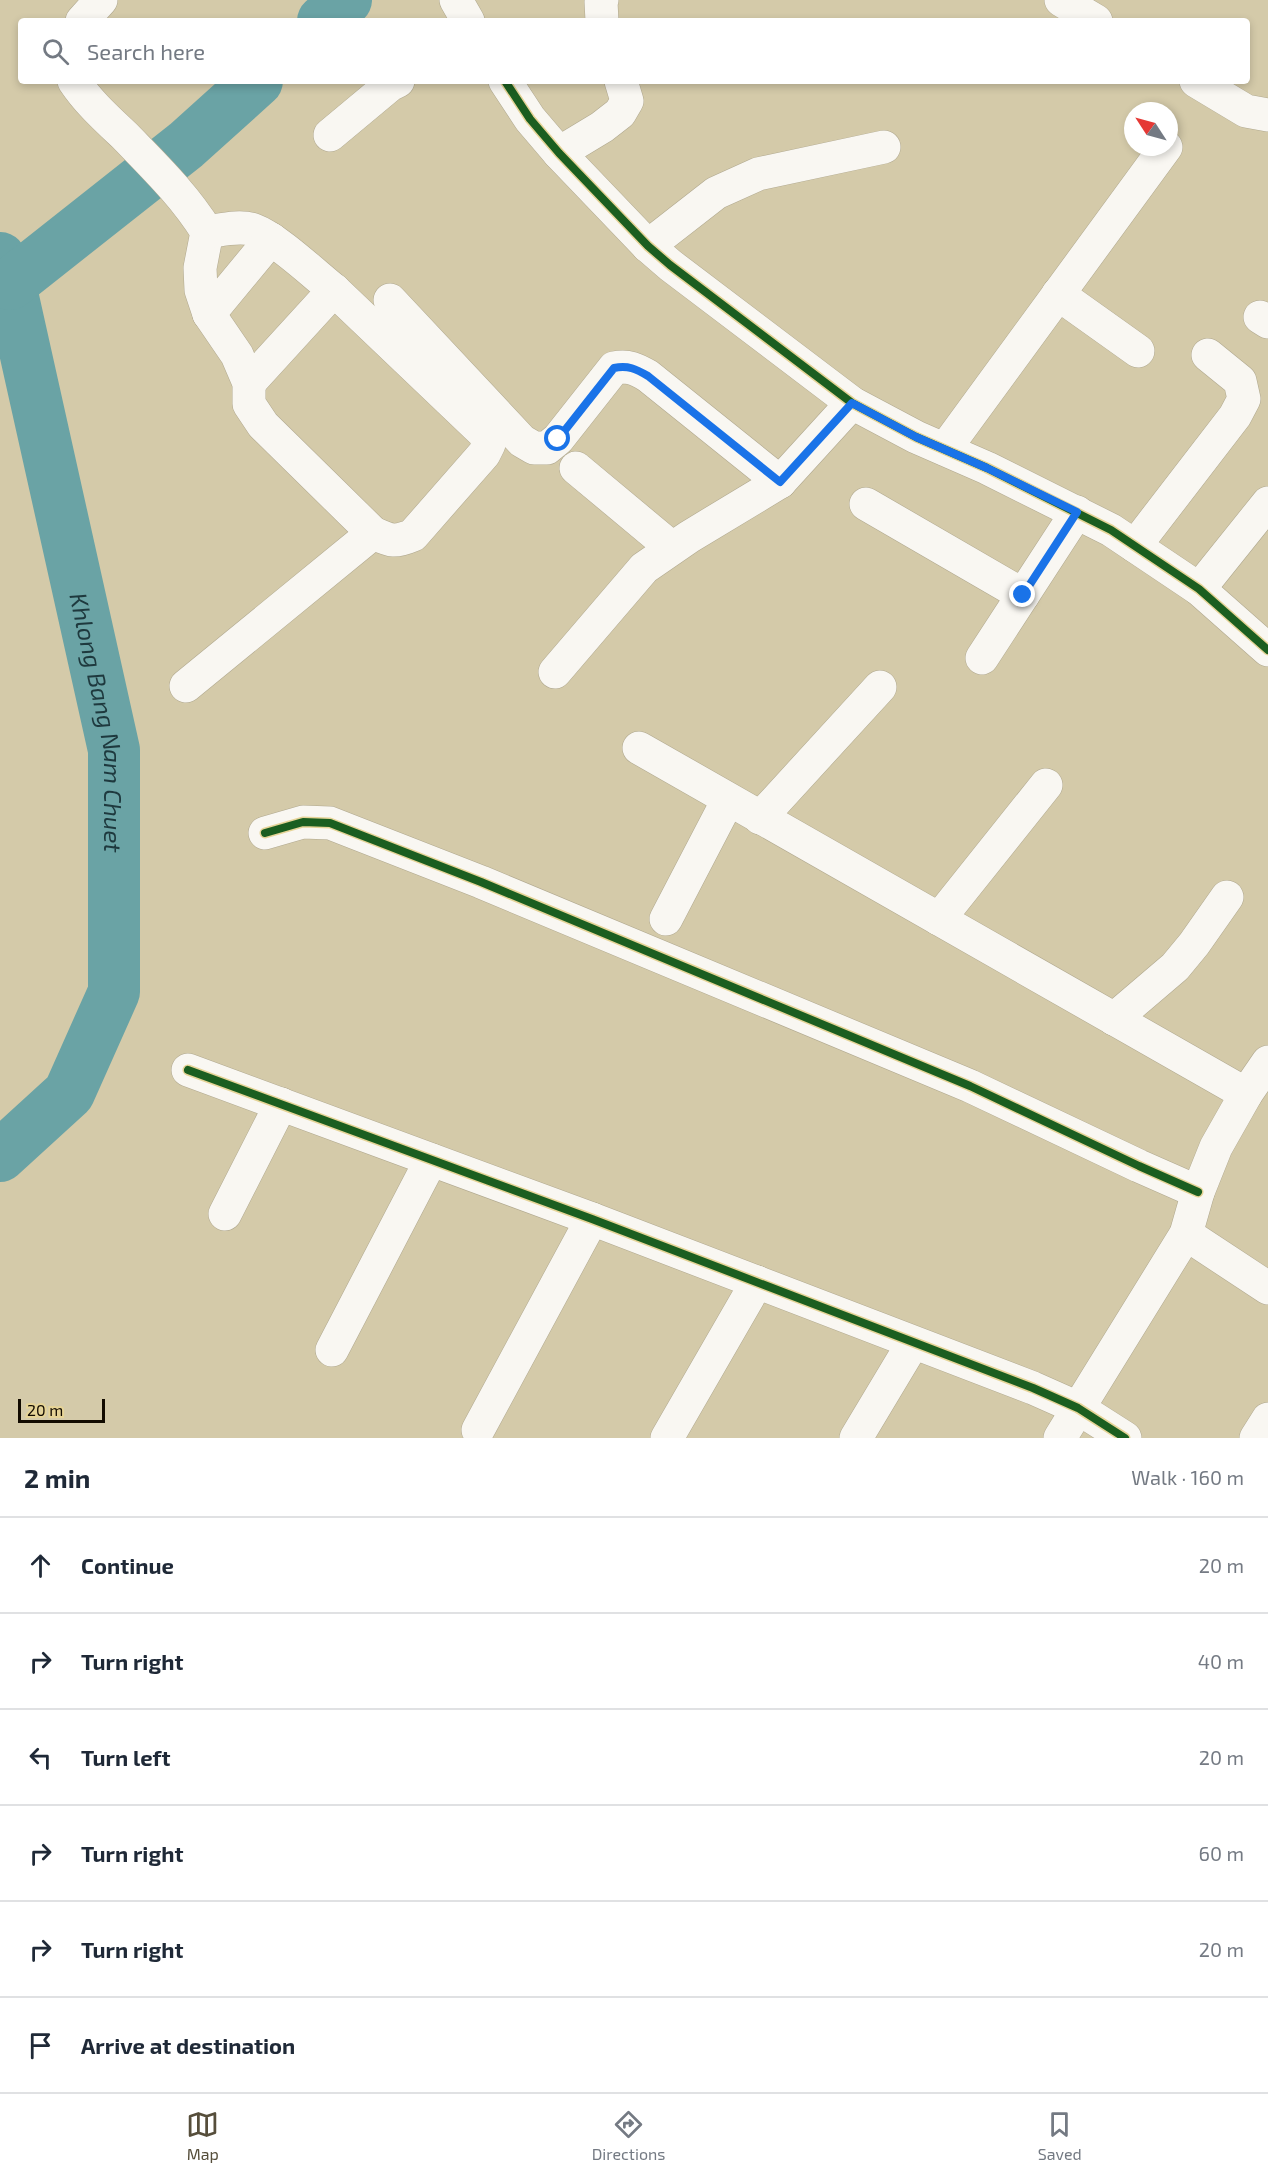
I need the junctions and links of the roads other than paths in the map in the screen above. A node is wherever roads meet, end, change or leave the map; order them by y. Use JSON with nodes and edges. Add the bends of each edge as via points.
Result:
{"nodes":[{"id":1,"x":101,"y":0,"type":"edge"},
{"id":2,"x":456,"y":0,"type":"edge"},
{"id":3,"x":603,"y":0,"type":"edge"},
{"id":4,"x":1061,"y":0,"type":"edge"},
{"id":5,"x":85,"y":18,"type":"edge"},
{"id":6,"x":466,"y":18,"type":"edge"},
{"id":7,"x":602,"y":18,"type":"edge"},
{"id":8,"x":1091,"y":18,"type":"edge"},
{"id":9,"x":76,"y":84,"type":"edge"},
{"id":10,"x":392,"y":84,"type":"edge"},
{"id":11,"x":507,"y":84,"type":"edge"},
{"id":12,"x":622,"y":84,"type":"edge"},
{"id":13,"x":1201,"y":84,"type":"edge"},
{"id":14,"x":1268,"y":115,"type":"edge"},
{"id":15,"x":330,"y":135,"type":"dead end"},
{"id":16,"x":884,"y":147,"type":"dead end"},
{"id":17,"x":559,"y":153,"type":"junction"},
{"id":18,"x":1159,"y":156,"type":"edge"},
{"id":19,"x":200,"y":222,"type":"junction"},
{"id":20,"x":271,"y":239,"type":"junction"},
{"id":21,"x":648,"y":246,"type":"junction"},
{"id":22,"x":334,"y":290,"type":"junction"},
{"id":23,"x":1058,"y":294,"type":"junction"},
{"id":24,"x":390,"y":300,"type":"dead end"},
{"id":25,"x":209,"y":314,"type":"junction"},
{"id":26,"x":1138,"y":351,"type":"dead end"},
{"id":27,"x":1208,"y":355,"type":"dead end"},
{"id":28,"x":249,"y":383,"type":"junction"},
{"id":29,"x":852,"y":403,"type":"junction"},
{"id":30,"x":945,"y":450,"type":"junction"},
{"id":31,"x":576,"y":468,"type":"dead end"},
{"id":32,"x":780,"y":482,"type":"junction"},
{"id":33,"x":1268,"y":503,"type":"edge"},
{"id":34,"x":866,"y":504,"type":"dead end"},
{"id":35,"x":1077,"y":512,"type":"junction"},
{"id":36,"x":373,"y":533,"type":"junction"},
{"id":37,"x":1135,"y":546,"type":"junction"},
{"id":38,"x":672,"y":548,"type":"junction"},
{"id":39,"x":1199,"y":589,"type":"junction"},
{"id":40,"x":1023,"y":595,"type":"junction"},
{"id":41,"x":1268,"y":650,"type":"edge"},
{"id":42,"x":982,"y":658,"type":"dead end"},
{"id":43,"x":555,"y":672,"type":"dead end"},
{"id":44,"x":186,"y":686,"type":"dead end"},
{"id":45,"x":880,"y":687,"type":"dead end"},
{"id":46,"x":639,"y":748,"type":"dead end"},
{"id":47,"x":1046,"y":785,"type":"dead end"},
{"id":48,"x":728,"y":800,"type":"junction"},
{"id":49,"x":760,"y":818,"type":"junction"},
{"id":50,"x":265,"y":833,"type":"dead end"},
{"id":51,"x":1227,"y":897,"type":"dead end"},
{"id":52,"x":666,"y":919,"type":"dead end"},
{"id":53,"x":939,"y":919,"type":"junction"},
{"id":54,"x":1114,"y":1019,"type":"junction"},
{"id":55,"x":1268,"y":1062,"type":"edge"},
{"id":56,"x":188,"y":1070,"type":"dead end"},
{"id":57,"x":1246,"y":1094,"type":"junction"},
{"id":58,"x":281,"y":1104,"type":"junction"},
{"id":59,"x":431,"y":1160,"type":"junction"},
{"id":60,"x":1198,"y":1192,"type":"junction"},
{"id":61,"x":225,"y":1214,"type":"dead end"},
{"id":62,"x":592,"y":1219,"type":"junction"},
{"id":63,"x":1186,"y":1234,"type":"junction"},
{"id":64,"x":757,"y":1282,"type":"junction"},
{"id":65,"x":1268,"y":1288,"type":"edge"},
{"id":66,"x":913,"y":1343,"type":"junction"},
{"id":67,"x":332,"y":1350,"type":"dead end"},
{"id":68,"x":1078,"y":1408,"type":"junction"},
{"id":69,"x":1268,"y":1419,"type":"edge"},
{"id":70,"x":478,"y":1430,"type":"dead end"},
{"id":71,"x":667,"y":1438,"type":"edge"},
{"id":72,"x":856,"y":1438,"type":"edge"},
{"id":73,"x":1060,"y":1438,"type":"edge"},
{"id":74,"x":1125,"y":1438,"type":"edge"},
{"id":75,"x":1256,"y":1438,"type":"edge"}],
"edges":[{"from":1,"to":5,"type":"street"},
{"from":2,"to":6,"type":"street"},
{"from":3,"to":7,"type":"street"},
{"from":4,"to":8,"type":"street"},
{"from":9,"to":19,"type":"street"},
{"from":10,"to":15,"type":"street"},
{"from":11,"to":17,"type":"street"},
{"from":12,"to":17,"type":"street","via":[[627,101],[620,113]]},
{"from":13,"to":14,"type":"street","via":[[1246,111]]},
{"from":16,"to":21,"type":"street","via":[[758,174],[716,193]]},
{"from":17,"to":21,"type":"street"},
{"from":18,"to":23,"type":"street"},
{"from":19,"to":20,"type":"street","via":[[253,229]]},
{"from":19,"to":25,"type":"street","via":[[201,290]]},
{"from":20,"to":22,"type":"street"},
{"from":20,"to":25,"type":"street"},
{"from":21,"to":29,"type":"street"},
{"from":22,"to":28,"type":"street"},
{"from":22,"to":36,"type":"street","via":[[484,432],[489,444],[413,535],[392,542]]},
{"from":23,"to":26,"type":"street"},
{"from":23,"to":30,"type":"street"},
{"from":24,"to":32,"type":"street","via":[[522,441],[534,448],[547,448],[558,439],[614,368],[624,366],[648,376]]},
{"from":25,"to":28,"type":"street","via":[[237,355]]},
{"from":27,"to":37,"type":"street","via":[[1240,381],[1244,399]]},
{"from":28,"to":36,"type":"street","via":[[249,404],[263,425]]},
{"from":29,"to":30,"type":"street"},
{"from":29,"to":32,"type":"street"},
{"from":30,"to":35,"type":"street"},
{"from":31,"to":38,"type":"street"},
{"from":32,"to":38,"type":"street"},
{"from":33,"to":39,"type":"street"},
{"from":34,"to":40,"type":"street"},
{"from":35,"to":37,"type":"street"},
{"from":35,"to":40,"type":"street"},
{"from":36,"to":44,"type":"street"},
{"from":37,"to":39,"type":"street"},
{"from":38,"to":43,"type":"street","via":[[644,568]]},
{"from":39,"to":41,"type":"street"},
{"from":40,"to":42,"type":"street"},
{"from":45,"to":49,"type":"street"},
{"from":46,"to":48,"type":"street"},
{"from":47,"to":53,"type":"street"},
{"from":48,"to":49,"type":"street"},
{"from":48,"to":52,"type":"street"},
{"from":49,"to":53,"type":"street"},
{"from":50,"to":60,"type":"street","via":[[303,822],[330,823],[959,1081]]},
{"from":51,"to":54,"type":"street","via":[[1175,967]]},
{"from":53,"to":54,"type":"street"},
{"from":54,"to":57,"type":"street"},
{"from":55,"to":57,"type":"street"},
{"from":56,"to":58,"type":"street"},
{"from":57,"to":60,"type":"street","via":[[1215,1147]]},
{"from":58,"to":59,"type":"street"},
{"from":58,"to":61,"type":"street"},
{"from":59,"to":62,"type":"street"},
{"from":59,"to":67,"type":"street"},
{"from":60,"to":63,"type":"street"},
{"from":62,"to":64,"type":"street"},
{"from":62,"to":70,"type":"street"},
{"from":63,"to":65,"type":"street"},
{"from":63,"to":68,"type":"street"},
{"from":64,"to":66,"type":"street"},
{"from":64,"to":71,"type":"street"},
{"from":66,"to":68,"type":"street"},
{"from":66,"to":72,"type":"street"},
{"from":68,"to":73,"type":"street"},
{"from":68,"to":74,"type":"street"},
{"from":69,"to":75,"type":"street"}]}
